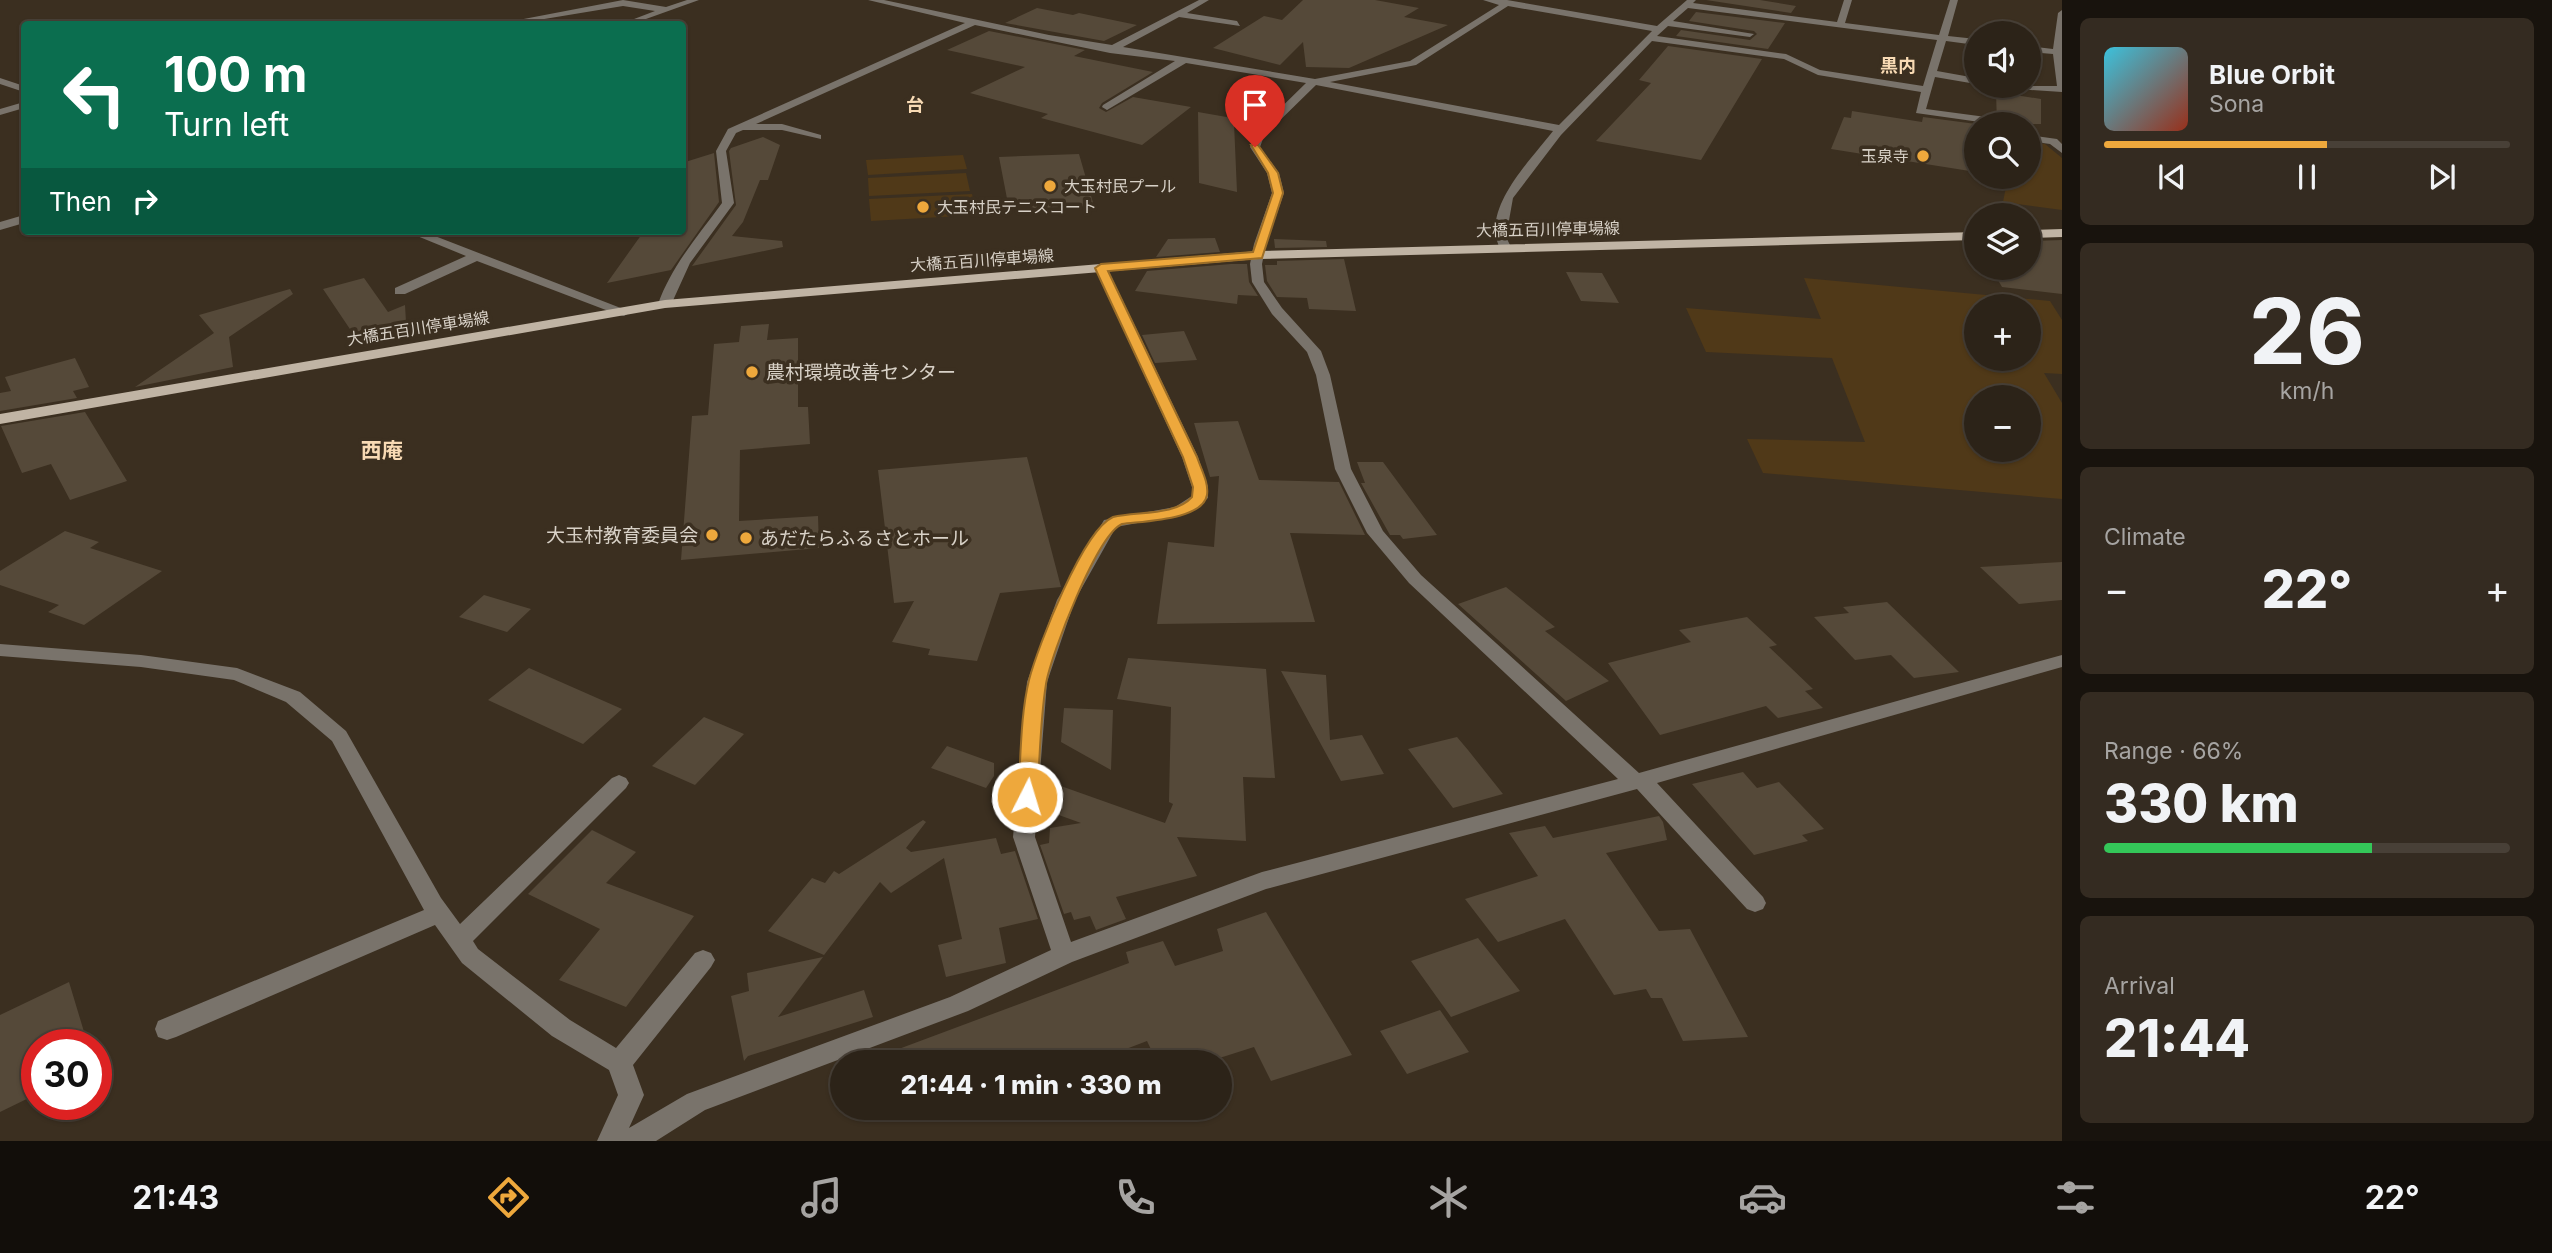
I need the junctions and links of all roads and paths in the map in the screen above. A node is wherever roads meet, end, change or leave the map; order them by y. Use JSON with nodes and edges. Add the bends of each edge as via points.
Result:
{"nodes":[{"id":1,"x":695,"y":0,"type":"edge"},
{"id":2,"x":872,"y":0,"type":"edge"},
{"id":3,"x":1205,"y":0,"type":"edge"},
{"id":4,"x":1487,"y":0,"type":"edge"},
{"id":5,"x":1848,"y":0,"type":"edge"},
{"id":6,"x":1954,"y":0,"type":"edge"},
{"id":7,"x":1689,"y":2,"type":"edge"},
{"id":8,"x":1507,"y":3,"type":"junction"},
{"id":9,"x":667,"y":10,"type":"junction"},
{"id":10,"x":2062,"y":13,"type":"edge"},
{"id":11,"x":1177,"y":14,"type":"junction"},
{"id":12,"x":519,"y":21,"type":"edge"},
{"id":13,"x":634,"y":21,"type":"edge"},
{"id":14,"x":974,"y":22,"type":"junction"},
{"id":15,"x":1840,"y":23,"type":"junction"},
{"id":16,"x":1237,"y":24,"type":"dead end"},
{"id":17,"x":1663,"y":26,"type":"junction"},
{"id":18,"x":1750,"y":34,"type":"dead end"},
{"id":19,"x":1651,"y":38,"type":"junction"},
{"id":20,"x":1940,"y":38,"type":"junction"},
{"id":21,"x":1964,"y":41,"type":"edge"},
{"id":22,"x":1110,"y":50,"type":"junction"},
{"id":23,"x":2041,"y":50,"type":"edge"},
{"id":24,"x":2057,"y":52,"type":"junction"},
{"id":25,"x":1182,"y":61,"type":"junction"},
{"id":26,"x":1931,"y":73,"type":"junction"},
{"id":27,"x":1964,"y":79,"type":"edge"},
{"id":28,"x":0,"y":81,"type":"edge"},
{"id":29,"x":1313,"y":82,"type":"junction"},
{"id":30,"x":2041,"y":87,"type":"edge"},
{"id":31,"x":21,"y":88,"type":"edge"},
{"id":32,"x":2062,"y":88,"type":"edge"},
{"id":33,"x":1926,"y":90,"type":"junction"},
{"id":34,"x":21,"y":106,"type":"edge"},
{"id":35,"x":1107,"y":107,"type":"dead end"},
{"id":36,"x":0,"y":111,"type":"edge"},
{"id":37,"x":1964,"y":117,"type":"edge"},
{"id":38,"x":736,"y":127,"type":"junction"},
{"id":39,"x":1561,"y":129,"type":"junction"},
{"id":40,"x":817,"y":137,"type":"dead end"},
{"id":41,"x":2041,"y":140,"type":"edge"},
{"id":42,"x":2062,"y":150,"type":"edge"},
{"id":43,"x":21,"y":220,"type":"edge"},
{"id":44,"x":0,"y":226,"type":"edge"},
{"id":45,"x":2062,"y":233,"type":"edge"},
{"id":46,"x":2041,"y":234,"type":"edge"},
{"id":47,"x":422,"y":235,"type":"edge"},
{"id":48,"x":1964,"y":236,"type":"edge"},
{"id":49,"x":1505,"y":247,"type":"junction"},
{"id":50,"x":1258,"y":255,"type":"junction"},
{"id":51,"x":477,"y":256,"type":"junction"},
{"id":52,"x":1101,"y":268,"type":"junction"},
{"id":53,"x":400,"y":291,"type":"dead end"},
{"id":54,"x":665,"y":304,"type":"junction"},
{"id":55,"x":624,"y":312,"type":"junction"},
{"id":56,"x":0,"y":419,"type":"edge"},
{"id":57,"x":0,"y":650,"type":"edge"},
{"id":58,"x":2062,"y":661,"type":"edge"},
{"id":59,"x":1638,"y":781,"type":"junction"},
{"id":60,"x":619,"y":783,"type":"dead end"},
{"id":61,"x":1755,"y":903,"type":"dead end"},
{"id":62,"x":440,"y":913,"type":"junction"},
{"id":63,"x":458,"y":940,"type":"junction"},
{"id":64,"x":1064,"y":955,"type":"junction"},
{"id":65,"x":703,"y":960,"type":"dead end"},
{"id":66,"x":167,"y":1029,"type":"dead end"},
{"id":67,"x":619,"y":1063,"type":"junction"},
{"id":68,"x":610,"y":1141,"type":"edge"},
{"id":69,"x":632,"y":1141,"type":"edge"}],
"edges":[{"from":1,"to":9,"type":"street"},
{"from":2,"to":14,"type":"street"},
{"from":3,"to":11,"type":"street"},
{"from":4,"to":8,"type":"street"},
{"from":5,"to":15,"type":"street"},
{"from":6,"to":20,"type":"street"},
{"from":7,"to":15,"type":"street"},
{"from":7,"to":17,"type":"street"},
{"from":8,"to":17,"type":"street"},
{"from":8,"to":29,"type":"street","via":[[1413,62]]},
{"from":9,"to":12,"type":"street","via":[[623,3]]},
{"from":9,"to":13,"type":"street"},
{"from":10,"to":24,"type":"street"},
{"from":11,"to":16,"type":"street"},
{"from":11,"to":22,"type":"street"},
{"from":14,"to":22,"type":"street"},
{"from":14,"to":38,"type":"street"},
{"from":15,"to":20,"type":"street"},
{"from":17,"to":18,"type":"street"},
{"from":17,"to":19,"type":"street"},
{"from":19,"to":33,"type":"street","via":[[1786,57],[1818,72]]},
{"from":19,"to":39,"type":"street"},
{"from":20,"to":21,"type":"street"},
{"from":20,"to":26,"type":"street"},
{"from":22,"to":25,"type":"street"},
{"from":23,"to":24,"type":"street"},
{"from":24,"to":32,"type":"street"},
{"from":25,"to":29,"type":"street"},
{"from":25,"to":35,"type":"street"},
{"from":26,"to":27,"type":"street"},
{"from":26,"to":33,"type":"street"},
{"from":28,"to":31,"type":"street"},
{"from":29,"to":39,"type":"street"},
{"from":29,"to":50,"type":"street","via":[[1259,135],[1255,147],[1273,173],[1278,193]]},
{"from":30,"to":32,"type":"street"},
{"from":33,"to":37,"type":"street","via":[[1920,111]]},
{"from":34,"to":36,"type":"street"},
{"from":38,"to":40,"type":"street","via":[[782,127]]},
{"from":38,"to":54,"type":"street","via":[[721,151],[728,204],[683,261]]},
{"from":39,"to":49,"type":"street","via":[[1507,198],[1500,237]]},
{"from":41,"to":42,"type":"street","via":[[2053,141]]},
{"from":43,"to":44,"type":"street"},
{"from":45,"to":46,"type":"main road"},
{"from":47,"to":51,"type":"street"},
{"from":48,"to":49,"type":"main road","name":"大橋五百川停車場線"},
{"from":49,"to":50,"type":"main road","name":"大橋五百川停車場線"},
{"from":50,"to":52,"type":"main road","name":"大橋五百川停車場線"},
{"from":50,"to":59,"type":"street","via":[[1258,282],[1277,311],[1314,351],[1343,469],[1375,533],[1415,579]]},
{"from":51,"to":53,"type":"street"},
{"from":51,"to":55,"type":"street"},
{"from":52,"to":54,"type":"main road","name":"大橋五百川停車場線"},
{"from":52,"to":64,"type":"street","via":[[1190,457],[1200,498],[1176,512],[1110,524],[1066,600],[1037,682],[1024,837]]},
{"from":54,"to":55,"type":"main road","name":"大橋五百川停車場線"},
{"from":55,"to":56,"type":"main road","name":"大橋五百川停車場線"},
{"from":57,"to":62,"type":"street","via":[[237,674],[293,697],[339,736]]},
{"from":58,"to":59,"type":"street"},
{"from":59,"to":61,"type":"street"},
{"from":59,"to":64,"type":"street","via":[[1262,881]]},
{"from":60,"to":63,"type":"street"},
{"from":62,"to":63,"type":"street"},
{"from":62,"to":66,"type":"street"},
{"from":63,"to":67,"type":"street","via":[[470,956],[561,1028]]},
{"from":64,"to":69,"type":"street","via":[[959,1004],[696,1102]]},
{"from":65,"to":67,"type":"street"},
{"from":67,"to":68,"type":"street","via":[[631,1095]]}]}
